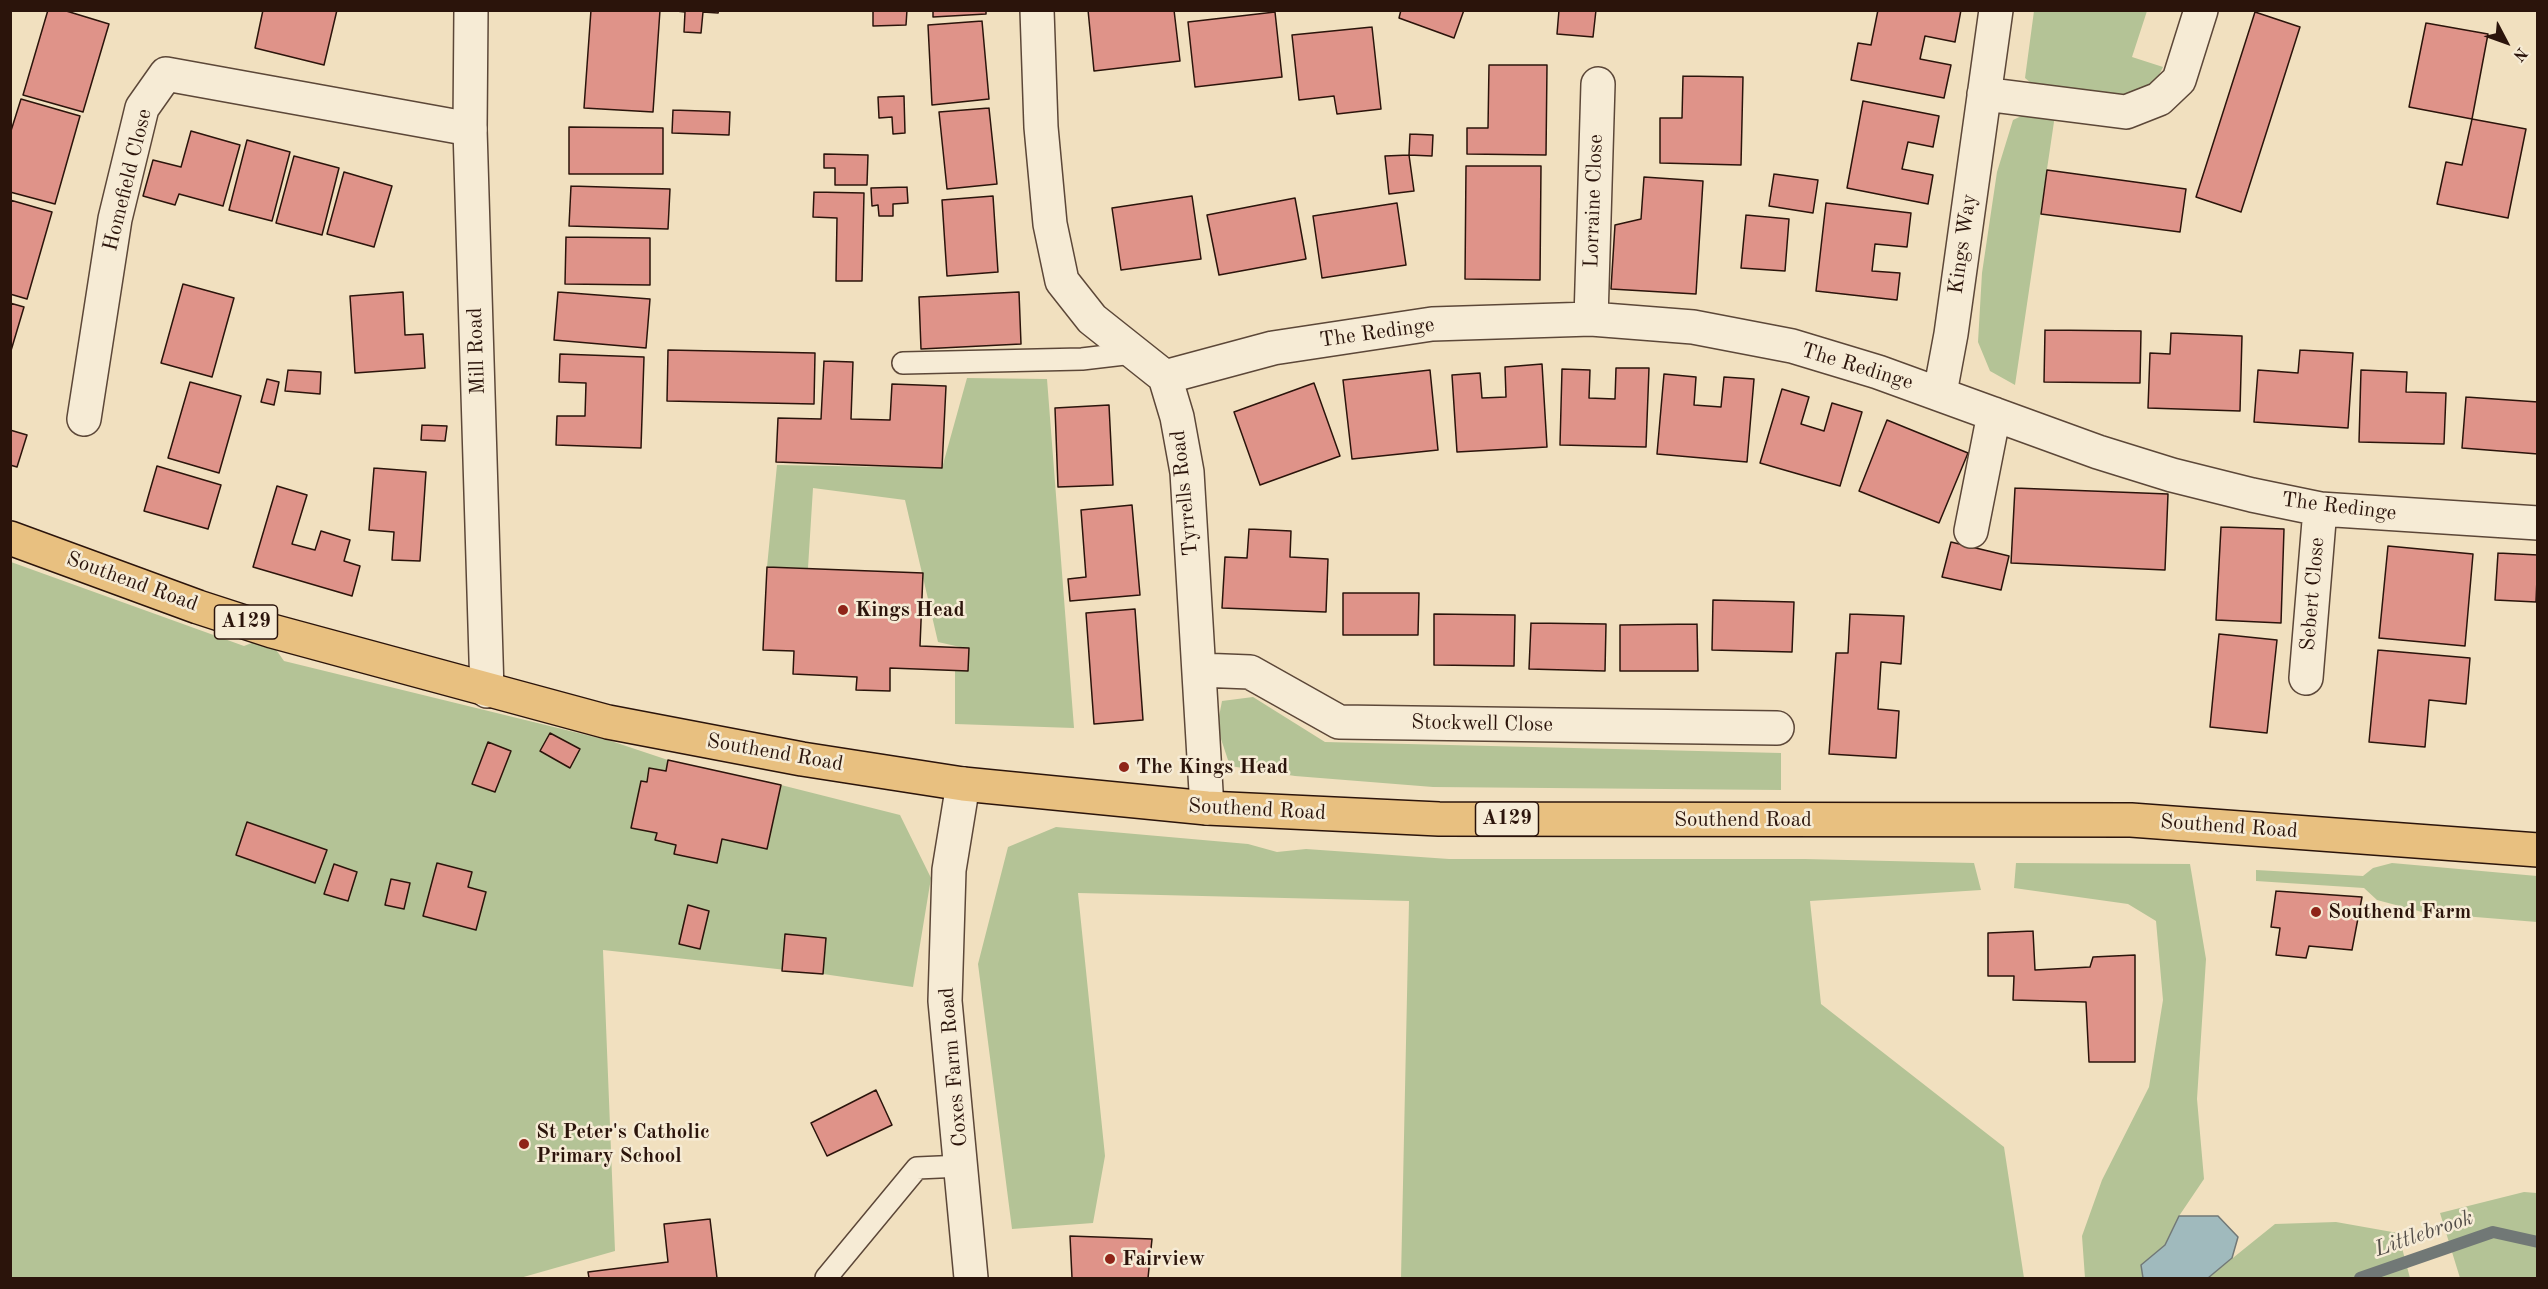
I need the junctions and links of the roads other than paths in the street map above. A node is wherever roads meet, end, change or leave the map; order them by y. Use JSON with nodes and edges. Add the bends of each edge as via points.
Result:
{"nodes":[{"id":1,"x":471,"y":10,"type":"edge"},
{"id":2,"x":1037,"y":10,"type":"edge"},
{"id":3,"x":1996,"y":10,"type":"edge"},
{"id":4,"x":2201,"y":10,"type":"edge"},
{"id":5,"x":1598,"y":84,"type":"dead end"},
{"id":6,"x":1984,"y":94,"type":"junction"},
{"id":7,"x":470,"y":129,"type":"junction"},
{"id":8,"x":1591,"y":319,"type":"junction"},
{"id":9,"x":1133,"y":353,"type":"junction"},
{"id":10,"x":903,"y":363,"type":"dead end"},
{"id":11,"x":1165,"y":377,"type":"junction"},
{"id":12,"x":1940,"y":393,"type":"junction"},
{"id":13,"x":1994,"y":414,"type":"junction"},
{"id":14,"x":84,"y":419,"type":"dead end"},
{"id":15,"x":2320,"y":509,"type":"junction"},
{"id":16,"x":2538,"y":523,"type":"edge"},
{"id":17,"x":1971,"y":531,"type":"dead end"},
{"id":18,"x":10,"y":538,"type":"edge"},
{"id":19,"x":1199,"y":670,"type":"junction"},
{"id":20,"x":2306,"y":678,"type":"dead end"},
{"id":21,"x":487,"y":691,"type":"junction"},
{"id":22,"x":1777,"y":728,"type":"dead end"},
{"id":23,"x":963,"y":784,"type":"junction"},
{"id":24,"x":1207,"y":808,"type":"junction"},
{"id":25,"x":2538,"y":850,"type":"edge"},
{"id":26,"x":962,"y":1166,"type":"junction"},
{"id":27,"x":826,"y":1278,"type":"edge"},
{"id":28,"x":970,"y":1278,"type":"edge"}],
"edges":[{"from":1,"to":7,"type":"street","name":"Mill Road"},
{"from":2,"to":9,"type":"street","via":[[1041,127],[1050,224],[1062,281],[1092,319]]},
{"from":3,"to":6,"type":"street","name":"Kings Way"},
{"from":4,"to":6,"type":"street","via":[[2179,80],[2159,99],[2126,112]]},
{"from":5,"to":8,"type":"street","name":"Lorraine Close"},
{"from":6,"to":12,"type":"street","name":"Kings Way"},
{"from":7,"to":14,"type":"street","name":"Homefield Close","via":[[166,74],[142,108],[115,219]]},
{"from":7,"to":21,"type":"street","name":"Mill Road"},
{"from":8,"to":11,"type":"street","name":"The Redinge","via":[[1432,324],[1273,348]]},
{"from":8,"to":12,"type":"street","name":"The Redinge","via":[[1693,327],[1792,346]]},
{"from":9,"to":10,"type":"lane","via":[[1082,359]]},
{"from":9,"to":11,"type":"street"},
{"from":11,"to":19,"type":"street","name":"Tyrrells Road","via":[[1187,472]]},
{"from":12,"to":13,"type":"street","name":"The Redinge"},
{"from":13,"to":15,"type":"street","name":"The Redinge","via":[[2172,475]]},
{"from":13,"to":17,"type":"street"},
{"from":15,"to":16,"type":"street","name":"The Redinge"},
{"from":15,"to":20,"type":"street","name":"Sebert Close"},
{"from":18,"to":21,"type":"main road","name":"Southend Road","number":"A129","via":[[272,631]]},
{"from":19,"to":22,"type":"street","name":"Stockwell Close","via":[[1250,672],[1340,722]]},
{"from":19,"to":24,"type":"street","name":"Tyrrells Road"},
{"from":21,"to":23,"type":"main road","name":"Southend Road","number":"A129","via":[[620,725]]},
{"from":23,"to":24,"type":"main road","name":"Southend Road","number":"A129"},
{"from":23,"to":26,"type":"street","name":"Coxes Farm Road","via":[[949,870],[945,1002]]},
{"from":24,"to":25,"type":"main road","name":"Southend Road","number":"A129","via":[[1439,819],[2131,820]]},
{"from":26,"to":27,"type":"lane","via":[[917,1168]]},
{"from":26,"to":28,"type":"street","name":"Coxes Farm Road"}]}
